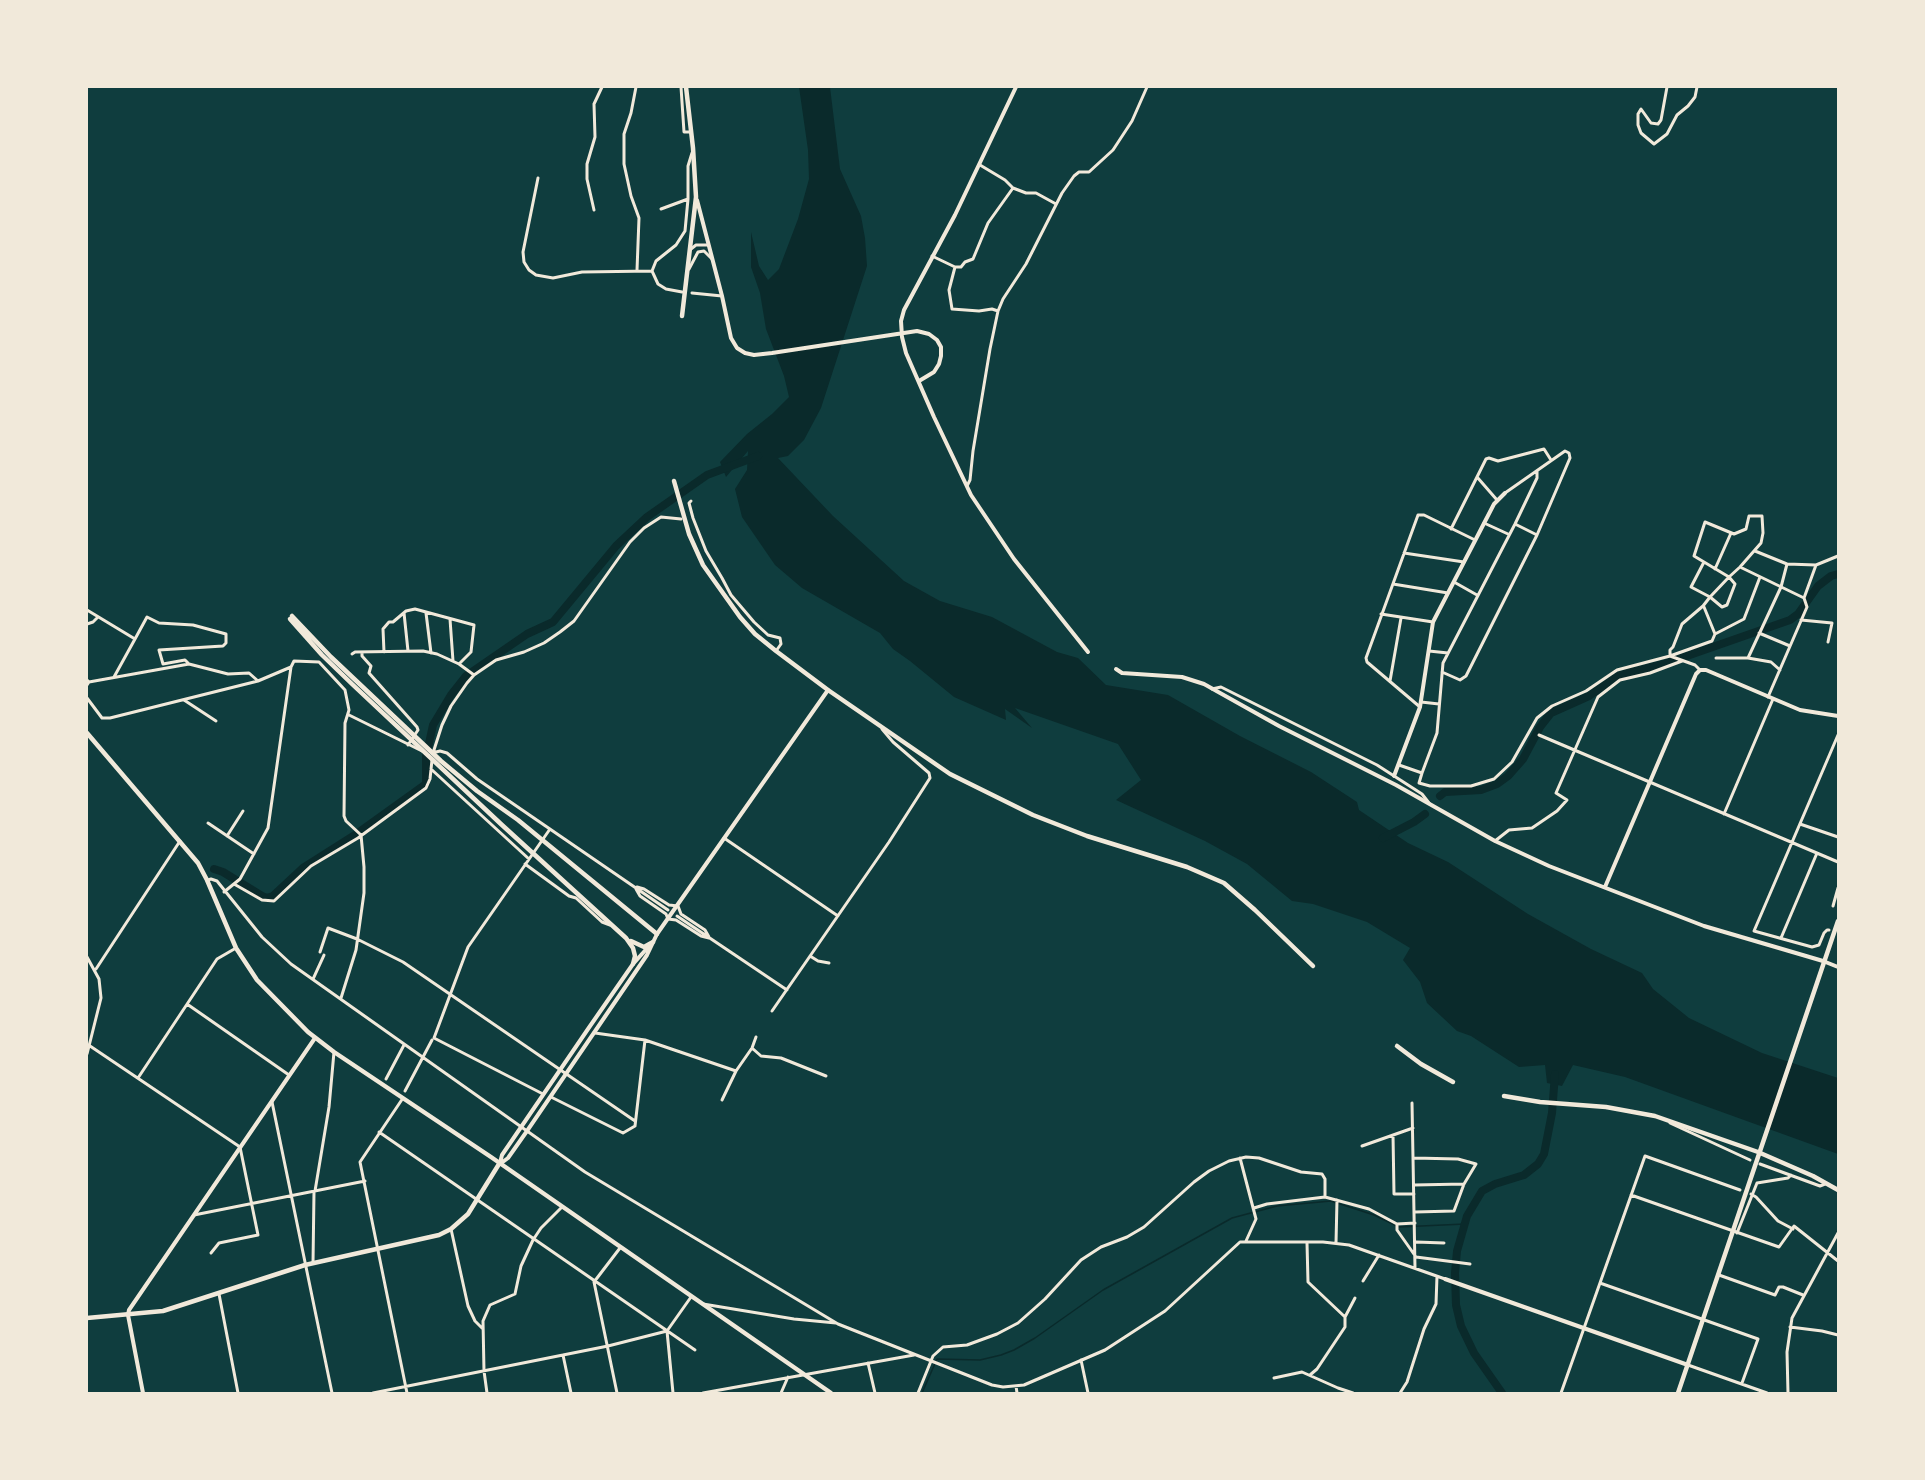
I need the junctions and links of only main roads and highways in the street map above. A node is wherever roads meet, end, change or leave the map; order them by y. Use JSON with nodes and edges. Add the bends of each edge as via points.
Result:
{"nodes":[{"id":1,"x":686,"y":87,"type":"edge"},
{"id":2,"x":682,"y":316,"type":"dead end"},
{"id":3,"x":675,"y":483,"type":"dead end"},
{"id":4,"x":87,"y":733,"type":"edge"},
{"id":5,"x":1838,"y":921,"type":"edge"},
{"id":6,"x":657,"y":934,"type":"road end"},
{"id":7,"x":626,"y":938,"type":"junction"},
{"id":8,"x":653,"y":942,"type":"road end"},
{"id":9,"x":633,"y":964,"type":"road end"},
{"id":10,"x":1313,"y":966,"type":"dead end"},
{"id":11,"x":1397,"y":1046,"type":"dead end"},
{"id":12,"x":1453,"y":1082,"type":"dead end"},
{"id":13,"x":1504,"y":1096,"type":"dead end"},
{"id":14,"x":1758,"y":1152,"type":"junction"},
{"id":15,"x":499,"y":1164,"type":"junction"},
{"id":16,"x":1838,"y":1190,"type":"edge"},
{"id":17,"x":87,"y":1318,"type":"edge"},
{"id":18,"x":831,"y":1393,"type":"edge"},
{"id":19,"x":1678,"y":1393,"type":"edge"}],
"edges":[{"from":1,"to":2,"type":"main road","via":[[696,197]]},
{"from":3,"to":10,"type":"main road","via":[[689,534],[703,565],[740,618],[776,651],[950,774],[1033,815],[1224,883]]},
{"from":4,"to":15,"type":"main road","via":[[198,863],[236,948],[257,980],[291,1017],[334,1052]]},
{"from":5,"to":14,"type":"main road"},
{"from":6,"to":7,"type":"main road","via":[[441,761],[291,617],[322,655]]},
{"from":7,"to":8,"type":"main road","via":[[642,946]]},
{"from":7,"to":9,"type":"main road","via":[[633,948]]},
{"from":11,"to":12,"type":"main road"},
{"from":13,"to":14,"type":"main road","via":[[1655,1116]]},
{"from":14,"to":16,"type":"main road"},
{"from":14,"to":19,"type":"main road","via":[[1735,1232]]},
{"from":15,"to":17,"type":"main road","via":[[468,1214],[439,1235],[305,1264],[163,1311]]},
{"from":15,"to":18,"type":"main road"}]}
